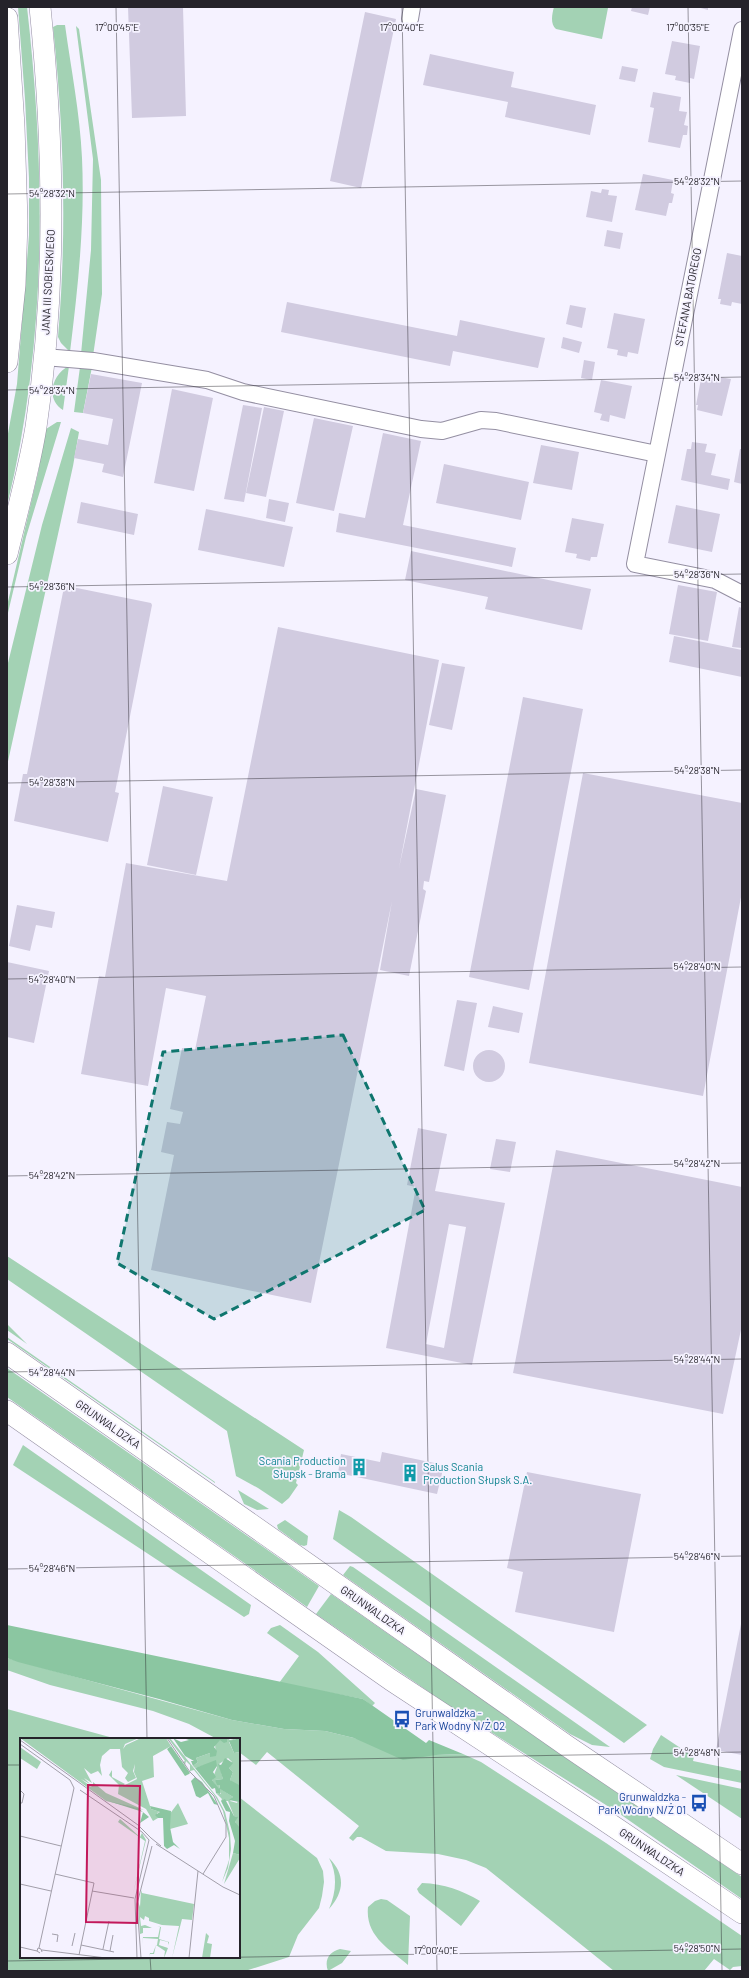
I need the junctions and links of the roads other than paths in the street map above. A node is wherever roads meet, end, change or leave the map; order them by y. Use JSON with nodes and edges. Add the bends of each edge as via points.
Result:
{"nodes":[{"id":1,"x":40,"y":7,"type":"edge"},
{"id":2,"x":7,"y":18,"type":"edge"},
{"id":3,"x":742,"y":30,"type":"edge"},
{"id":4,"x":44,"y":357,"type":"junction"},
{"id":5,"x":7,"y":362,"type":"edge"},
{"id":6,"x":657,"y":454,"type":"junction"},
{"id":7,"x":7,"y":554,"type":"edge"},
{"id":8,"x":742,"y":594,"type":"edge"},
{"id":9,"x":7,"y":1353,"type":"edge"},
{"id":10,"x":7,"y":1410,"type":"edge"},
{"id":11,"x":742,"y":1864,"type":"edge"},
{"id":12,"x":742,"y":1914,"type":"edge"}],
"edges":[{"from":1,"to":4,"type":"street","name":"JANA III SOBIESKIEGO","via":[[48,101],[51,187],[50,271]]},
{"from":2,"to":5,"type":"street","via":[[17,221],[15,285]]},
{"from":3,"to":6,"type":"street","name":"STEFANA BATOREGO"},
{"from":4,"to":6,"type":"street","via":[[93,361],[207,380],[243,392],[421,429],[442,431],[481,420],[496,421]]},
{"from":4,"to":7,"type":"street","name":"JANA III SOBIESKIEGO","via":[[36,428]]},
{"from":6,"to":8,"type":"street","name":"STEFANA BATOREGO","via":[[635,564],[715,580]]},
{"from":9,"to":11,"type":"street","name":"GRUNWALDZKA","via":[[567,1746]]},
{"from":10,"to":12,"type":"street","name":"GRUNWALDZKA","via":[[391,1680]]}]}
